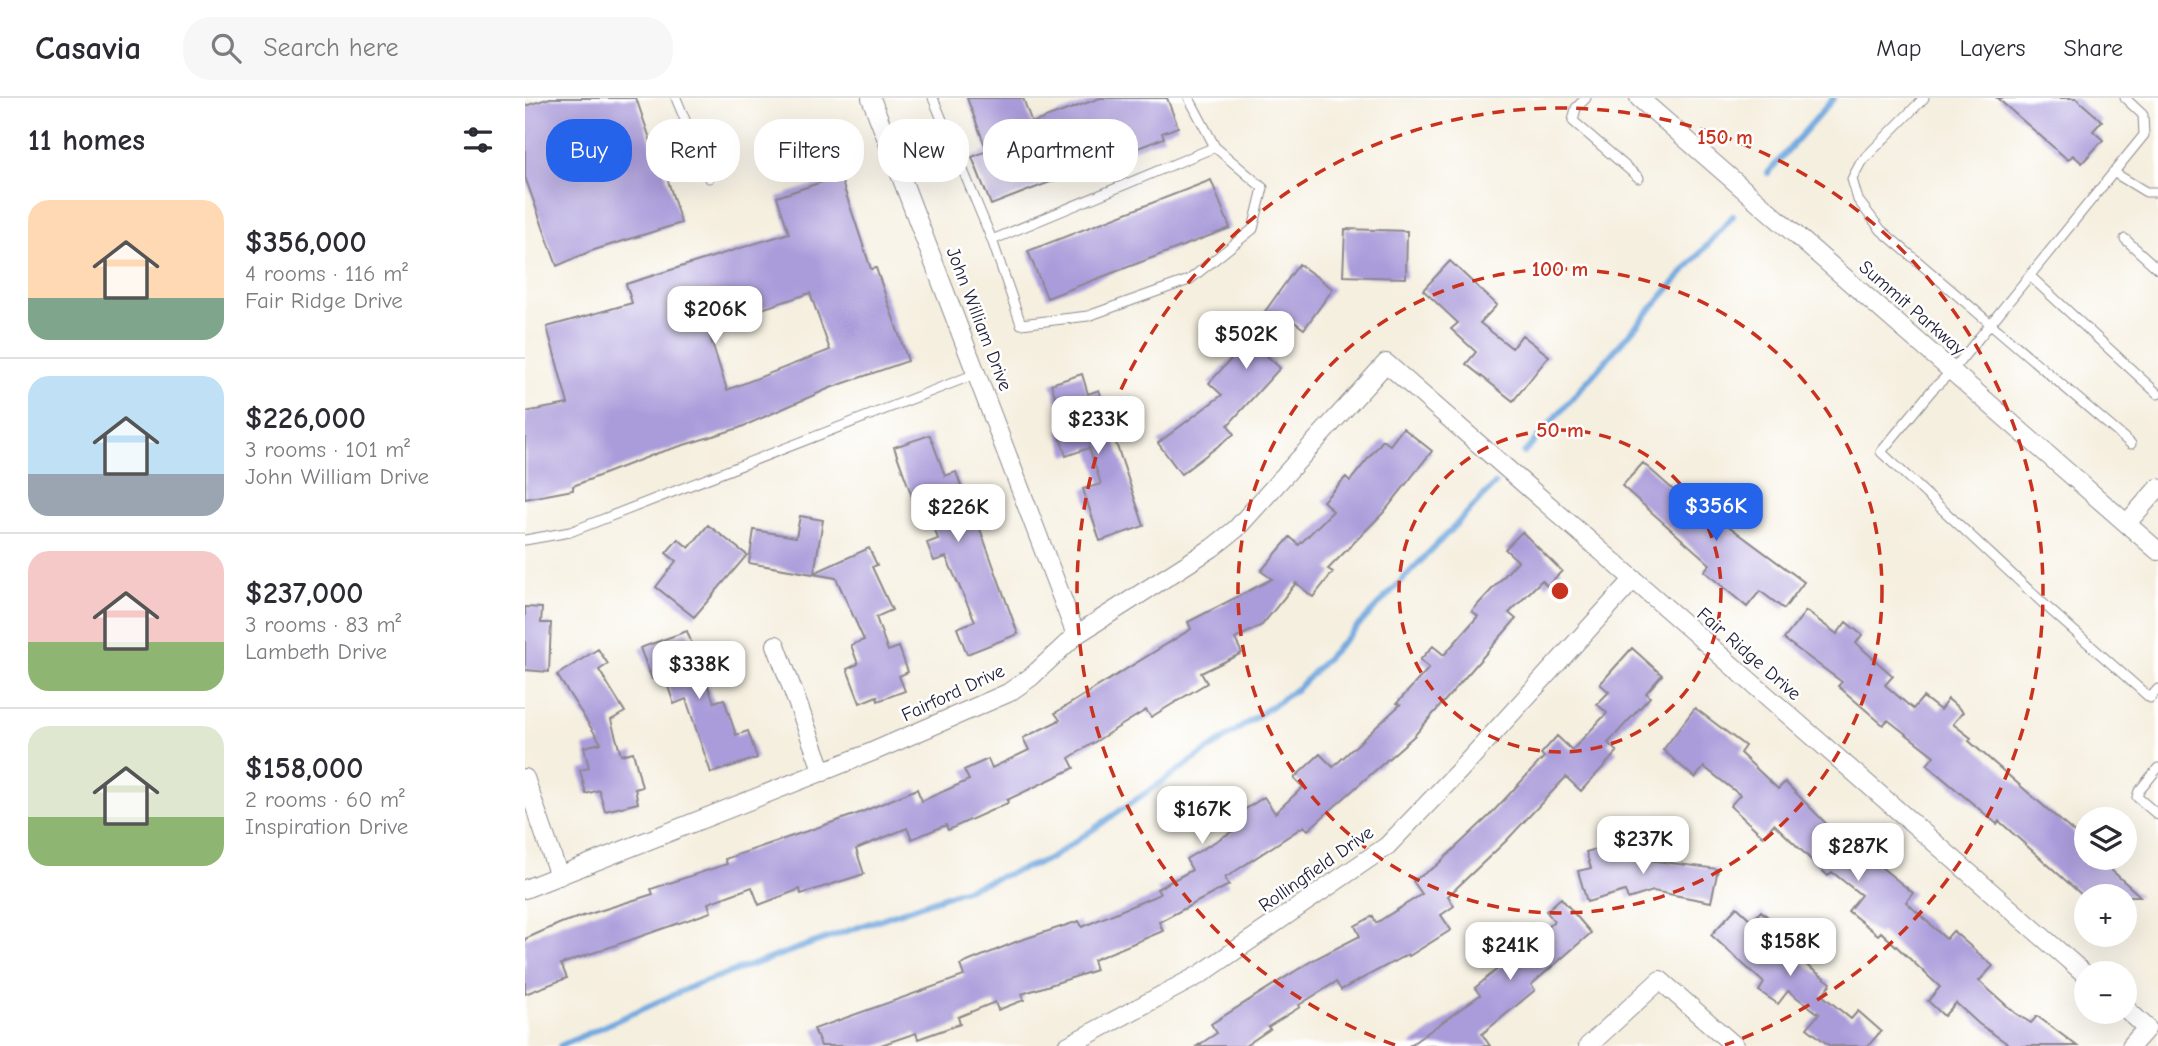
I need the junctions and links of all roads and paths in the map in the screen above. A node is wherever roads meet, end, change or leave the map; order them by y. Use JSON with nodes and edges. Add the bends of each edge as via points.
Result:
{"nodes":[{"id":1,"x":676,"y":98,"type":"edge"},
{"id":2,"x":871,"y":98,"type":"edge"},
{"id":3,"x":933,"y":98,"type":"edge"},
{"id":4,"x":1189,"y":98,"type":"edge"},
{"id":5,"x":1585,"y":98,"type":"edge"},
{"id":6,"x":1639,"y":98,"type":"edge"},
{"id":7,"x":1924,"y":98,"type":"edge"},
{"id":8,"x":2125,"y":98,"type":"edge"},
{"id":9,"x":685,"y":119,"type":"edge"},
{"id":10,"x":1215,"y":147,"type":"junction"},
{"id":11,"x":2113,"y":172,"type":"junction"},
{"id":12,"x":1639,"y":178,"type":"dead end"},
{"id":13,"x":2158,"y":192,"type":"edge"},
{"id":14,"x":2125,"y":239,"type":"dead end"},
{"id":15,"x":992,"y":240,"type":"junction"},
{"id":16,"x":2158,"y":269,"type":"edge"},
{"id":17,"x":2030,"y":276,"type":"junction"},
{"id":18,"x":1991,"y":323,"type":"junction"},
{"id":19,"x":1386,"y":363,"type":"joint"},
{"id":20,"x":1952,"y":371,"type":"junction"},
{"id":21,"x":978,"y":373,"type":"junction"},
{"id":22,"x":2158,"y":394,"type":"edge"},
{"id":23,"x":2131,"y":444,"type":"dead end"},
{"id":24,"x":2158,"y":488,"type":"edge"},
{"id":25,"x":2127,"y":523,"type":"junction"},
{"id":26,"x":525,"y":540,"type":"edge"},
{"id":27,"x":2158,"y":551,"type":"edge"},
{"id":28,"x":1633,"y":580,"type":"junction"},
{"id":29,"x":1076,"y":635,"type":"junction"},
{"id":30,"x":776,"y":645,"type":"dead end"},
{"id":31,"x":2158,"y":689,"type":"edge"},
{"id":32,"x":2158,"y":768,"type":"edge"},
{"id":33,"x":824,"y":772,"type":"junction"},
{"id":34,"x":525,"y":779,"type":"edge"},
{"id":35,"x":2158,"y":815,"type":"edge"},
{"id":36,"x":559,"y":876,"type":"junction"},
{"id":37,"x":525,"y":889,"type":"edge"},
{"id":38,"x":2074,"y":965,"type":"edge"},
{"id":39,"x":2137,"y":1019,"type":"edge"},
{"id":40,"x":1067,"y":1046,"type":"edge"},
{"id":41,"x":1588,"y":1046,"type":"edge"},
{"id":42,"x":1735,"y":1046,"type":"edge"},
{"id":43,"x":2131,"y":1046,"type":"edge"}],
"edges":[{"from":1,"to":9,"type":"lane"},
{"from":2,"to":21,"type":"street","name":"John William Drive"},
{"from":3,"to":15,"type":"lane"},
{"from":4,"to":10,"type":"lane"},
{"from":5,"to":12,"type":"lane","via":[[1573,121]]},
{"from":6,"to":20,"type":"street","name":"Summit Parkway"},
{"from":7,"to":18,"type":"lane","via":[[1861,162],[1851,179],[1858,200],[1881,230]]},
{"from":8,"to":11,"type":"lane","via":[[2143,115],[2144,135]]},
{"from":10,"to":15,"type":"lane"},
{"from":10,"to":15,"type":"lane","via":[[1263,188],[1253,229],[1189,280],[1088,316],[1021,324]]},
{"from":11,"to":13,"type":"lane","via":[[2146,192]]},
{"from":11,"to":17,"type":"lane"},
{"from":14,"to":16,"type":"lane"},
{"from":17,"to":18,"type":"lane"},
{"from":17,"to":22,"type":"lane"},
{"from":18,"to":20,"type":"lane"},
{"from":18,"to":23,"type":"lane"},
{"from":19,"to":28,"type":"street","name":"Fair Ridge Drive"},
{"from":19,"to":29,"type":"street","name":"Fairford Drive","via":[[1236,529]]},
{"from":20,"to":25,"type":"street","name":"Summit Parkway"},
{"from":20,"to":31,"type":"lane","via":[[1881,452],[2150,698]]},
{"from":21,"to":26,"type":"lane","via":[[570,532]]},
{"from":21,"to":29,"type":"street","name":"John William Drive"},
{"from":24,"to":25,"type":"street"},
{"from":25,"to":27,"type":"street","name":"Summit Parkway"},
{"from":28,"to":38,"type":"street","name":"Fair Ridge Drive"},
{"from":28,"to":40,"type":"street","name":"Rollingfield Drive","via":[[1387,846],[1201,974]]},
{"from":29,"to":33,"type":"street","name":"Fairford Drive","via":[[1008,693]]},
{"from":30,"to":33,"type":"street"},
{"from":32,"to":35,"type":"lane","via":[[2137,797]]},
{"from":33,"to":36,"type":"street","name":"Fairford Drive"},
{"from":34,"to":36,"type":"street"},
{"from":36,"to":37,"type":"street","name":"Fairford Drive"},
{"from":39,"to":43,"type":"street","via":[[2147,1028]]},
{"from":41,"to":42,"type":"street","via":[[1660,980]]}]}
